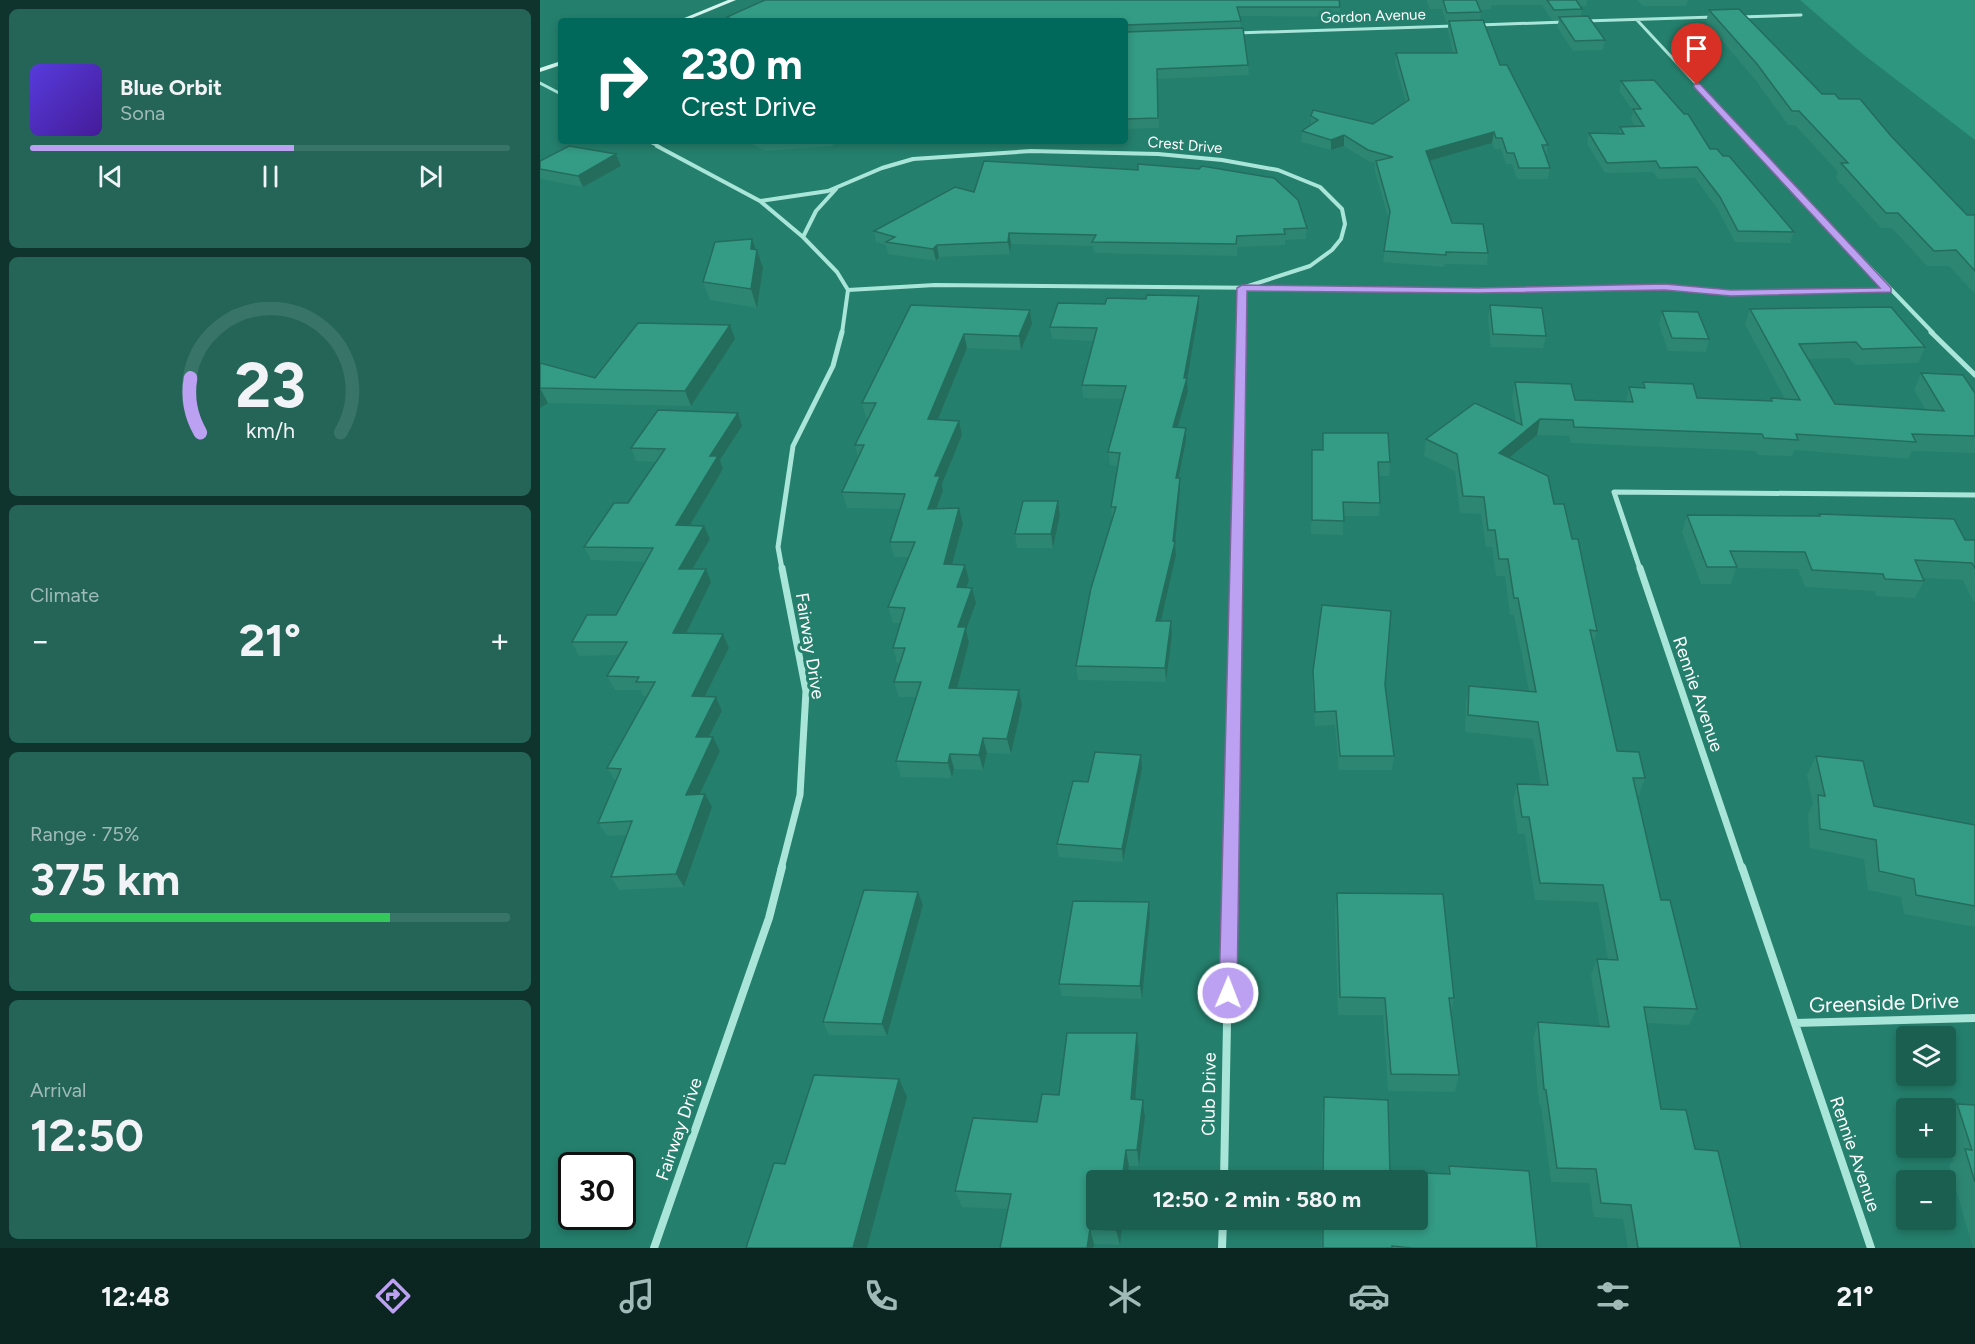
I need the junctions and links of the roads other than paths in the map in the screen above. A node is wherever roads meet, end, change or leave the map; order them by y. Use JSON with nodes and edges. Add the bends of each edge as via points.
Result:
{"nodes":[{"id":1,"x":733,"y":0,"type":"edge"},
{"id":2,"x":1802,"y":15,"type":"dead end"},
{"id":3,"x":1723,"y":17,"type":"edge"},
{"id":4,"x":1734,"y":17,"type":"edge"},
{"id":5,"x":688,"y":18,"type":"edge"},
{"id":6,"x":1638,"y":20,"type":"junction"},
{"id":7,"x":1566,"y":22,"type":"edge"},
{"id":8,"x":1578,"y":22,"type":"edge"},
{"id":9,"x":1463,"y":25,"type":"edge"},
{"id":10,"x":1474,"y":25,"type":"edge"},
{"id":11,"x":1232,"y":33,"type":"edge"},
{"id":12,"x":558,"y":64,"type":"edge"},
{"id":13,"x":540,"y":70,"type":"edge"},
{"id":14,"x":540,"y":82,"type":"edge"},
{"id":15,"x":558,"y":92,"type":"edge"},
{"id":16,"x":654,"y":144,"type":"edge"},
{"id":17,"x":836,"y":189,"type":"junction"},
{"id":18,"x":760,"y":201,"type":"junction"},
{"id":19,"x":803,"y":237,"type":"junction"},
{"id":20,"x":1242,"y":288,"type":"junction"},
{"id":21,"x":848,"y":290,"type":"junction"},
{"id":22,"x":1888,"y":290,"type":"junction"},
{"id":23,"x":1975,"y":375,"type":"edge"},
{"id":24,"x":1975,"y":495,"type":"edge"},
{"id":25,"x":1975,"y":1018,"type":"edge"},
{"id":26,"x":1795,"y":1023,"type":"junction"},
{"id":27,"x":1224,"y":1170,"type":"edge"},
{"id":28,"x":1223,"y":1230,"type":"edge"},
{"id":29,"x":654,"y":1248,"type":"edge"},
{"id":30,"x":1222,"y":1248,"type":"edge"},
{"id":31,"x":1871,"y":1248,"type":"edge"}],
"edges":[{"from":1,"to":5,"type":"street"},
{"from":2,"to":4,"type":"street"},
{"from":3,"to":6,"type":"street"},
{"from":6,"to":8,"type":"street"},
{"from":6,"to":22,"type":"street"},
{"from":7,"to":10,"type":"street"},
{"from":9,"to":11,"type":"street","name":"Gordon Avenue"},
{"from":12,"to":13,"type":"street"},
{"from":14,"to":15,"type":"street"},
{"from":16,"to":18,"type":"street"},
{"from":17,"to":18,"type":"street","name":"Crest Drive"},
{"from":17,"to":19,"type":"street","name":"Crest Drive","via":[[814,214]]},
{"from":17,"to":20,"type":"street","name":"Crest Drive","via":[[909,160],[978,152],[1049,150],[1257,164],[1308,180],[1339,202],[1345,217],[1345,234],[1334,250],[1310,267]]},
{"from":18,"to":19,"type":"street"},
{"from":19,"to":21,"type":"street","via":[[837,272]]},
{"from":20,"to":21,"type":"street","name":"Crest Drive","via":[[935,285]]},
{"from":20,"to":22,"type":"street","name":"Crest Drive","via":[[1479,291],[1665,287],[1731,293]]},
{"from":20,"to":27,"type":"street","name":"Club Drive"},
{"from":21,"to":29,"type":"street","name":"Fairway Drive","via":[[846,321],[833,366],[794,446],[778,547],[806,691],[800,795],[768,918]]},
{"from":22,"to":23,"type":"street"},
{"from":24,"to":26,"type":"street","name":"Rennie Avenue","via":[[1614,492]]},
{"from":25,"to":26,"type":"street","name":"Greenside Drive"},
{"from":26,"to":31,"type":"street","name":"Rennie Avenue"},
{"from":28,"to":30,"type":"street"}]}
